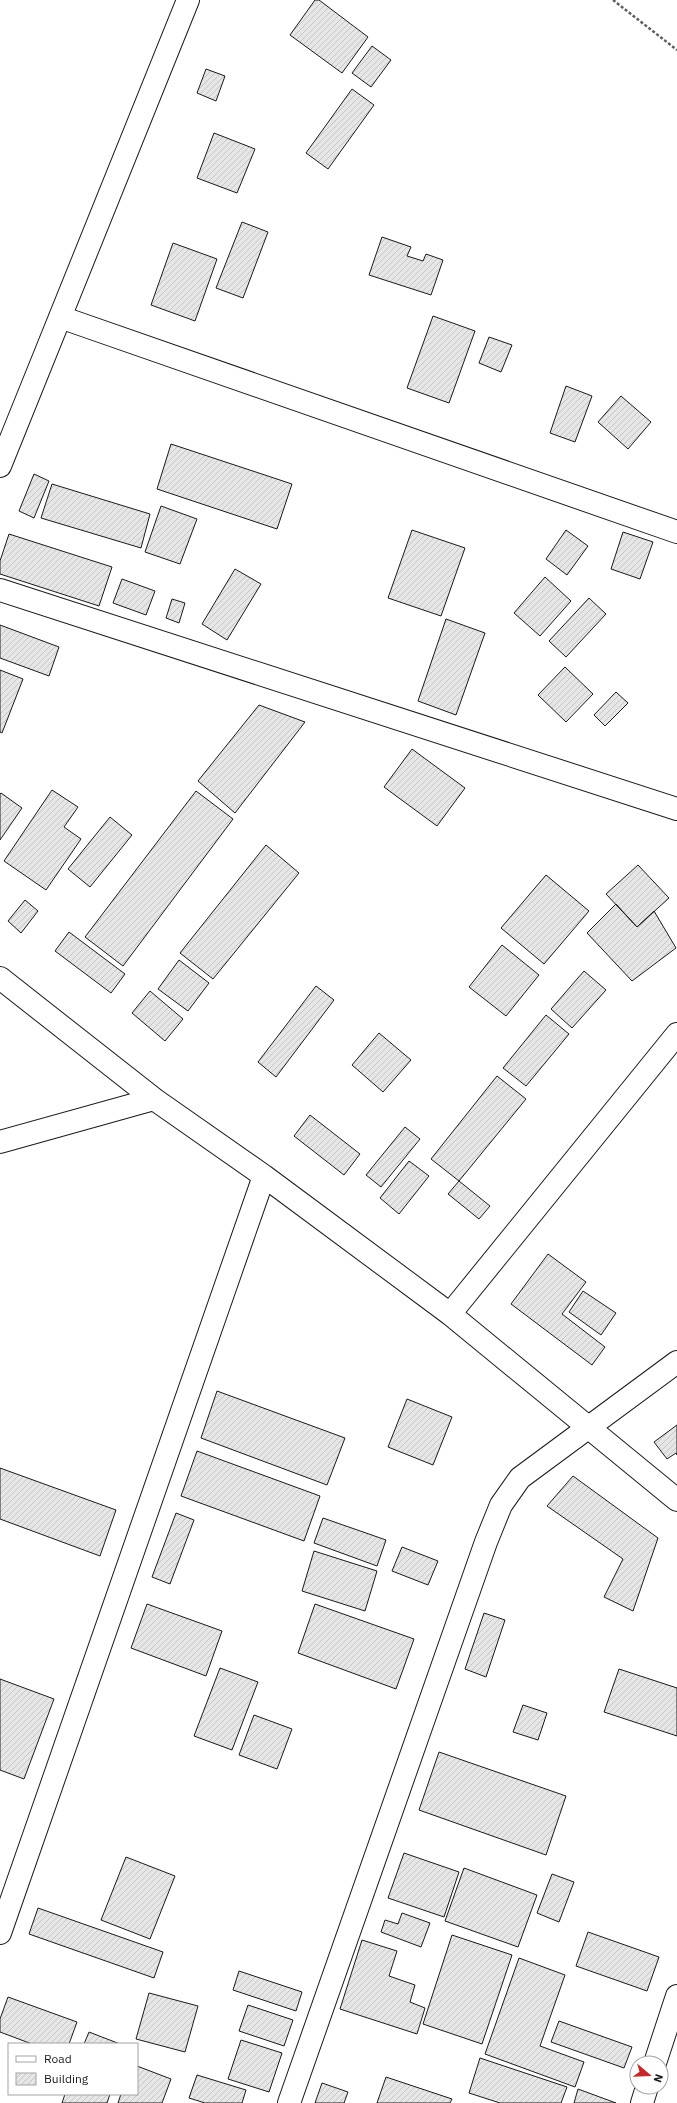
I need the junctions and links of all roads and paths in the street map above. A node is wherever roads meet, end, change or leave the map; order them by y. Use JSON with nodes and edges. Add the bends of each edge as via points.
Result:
{"nodes":[{"id":1,"x":188,"y":0,"type":"edge"},
{"id":2,"x":613,"y":0,"type":"edge"},
{"id":3,"x":677,"y":50,"type":"edge"},
{"id":4,"x":60,"y":317,"type":"junction"},
{"id":5,"x":0,"y":466,"type":"edge"},
{"id":6,"x":677,"y":532,"type":"edge"},
{"id":7,"x":0,"y":590,"type":"edge"},
{"id":8,"x":677,"y":809,"type":"edge"},
{"id":9,"x":0,"y":978,"type":"edge"},
{"id":10,"x":677,"y":1034,"type":"edge"},
{"id":11,"x":154,"y":1099,"type":"junction"},
{"id":12,"x":0,"y":1142,"type":"edge"},
{"id":13,"x":264,"y":1176,"type":"junction"},
{"id":14,"x":450,"y":1314,"type":"junction"},
{"id":15,"x":677,"y":1362,"type":"edge"},
{"id":16,"x":588,"y":1426,"type":"junction"},
{"id":17,"x":677,"y":1500,"type":"edge"},
{"id":18,"x":0,"y":1933,"type":"edge"},
{"id":19,"x":677,"y":1996,"type":"edge"},
{"id":20,"x":658,"y":2055,"type":"edge"},
{"id":21,"x":289,"y":2103,"type":"edge"}],
"edges":[{"from":1,"to":4,"type":"street"},
{"from":2,"to":3,"type":"path"},
{"from":4,"to":5,"type":"street"},
{"from":4,"to":6,"type":"street"},
{"from":7,"to":8,"type":"street"},
{"from":9,"to":11,"type":"street"},
{"from":10,"to":14,"type":"street"},
{"from":11,"to":12,"type":"street"},
{"from":11,"to":13,"type":"street"},
{"from":13,"to":14,"type":"street"},
{"from":13,"to":18,"type":"street"},
{"from":14,"to":16,"type":"street"},
{"from":15,"to":16,"type":"street"},
{"from":16,"to":17,"type":"street"},
{"from":16,"to":21,"type":"street","via":[[520,1478],[501,1505]]},
{"from":19,"to":20,"type":"street"}]}
